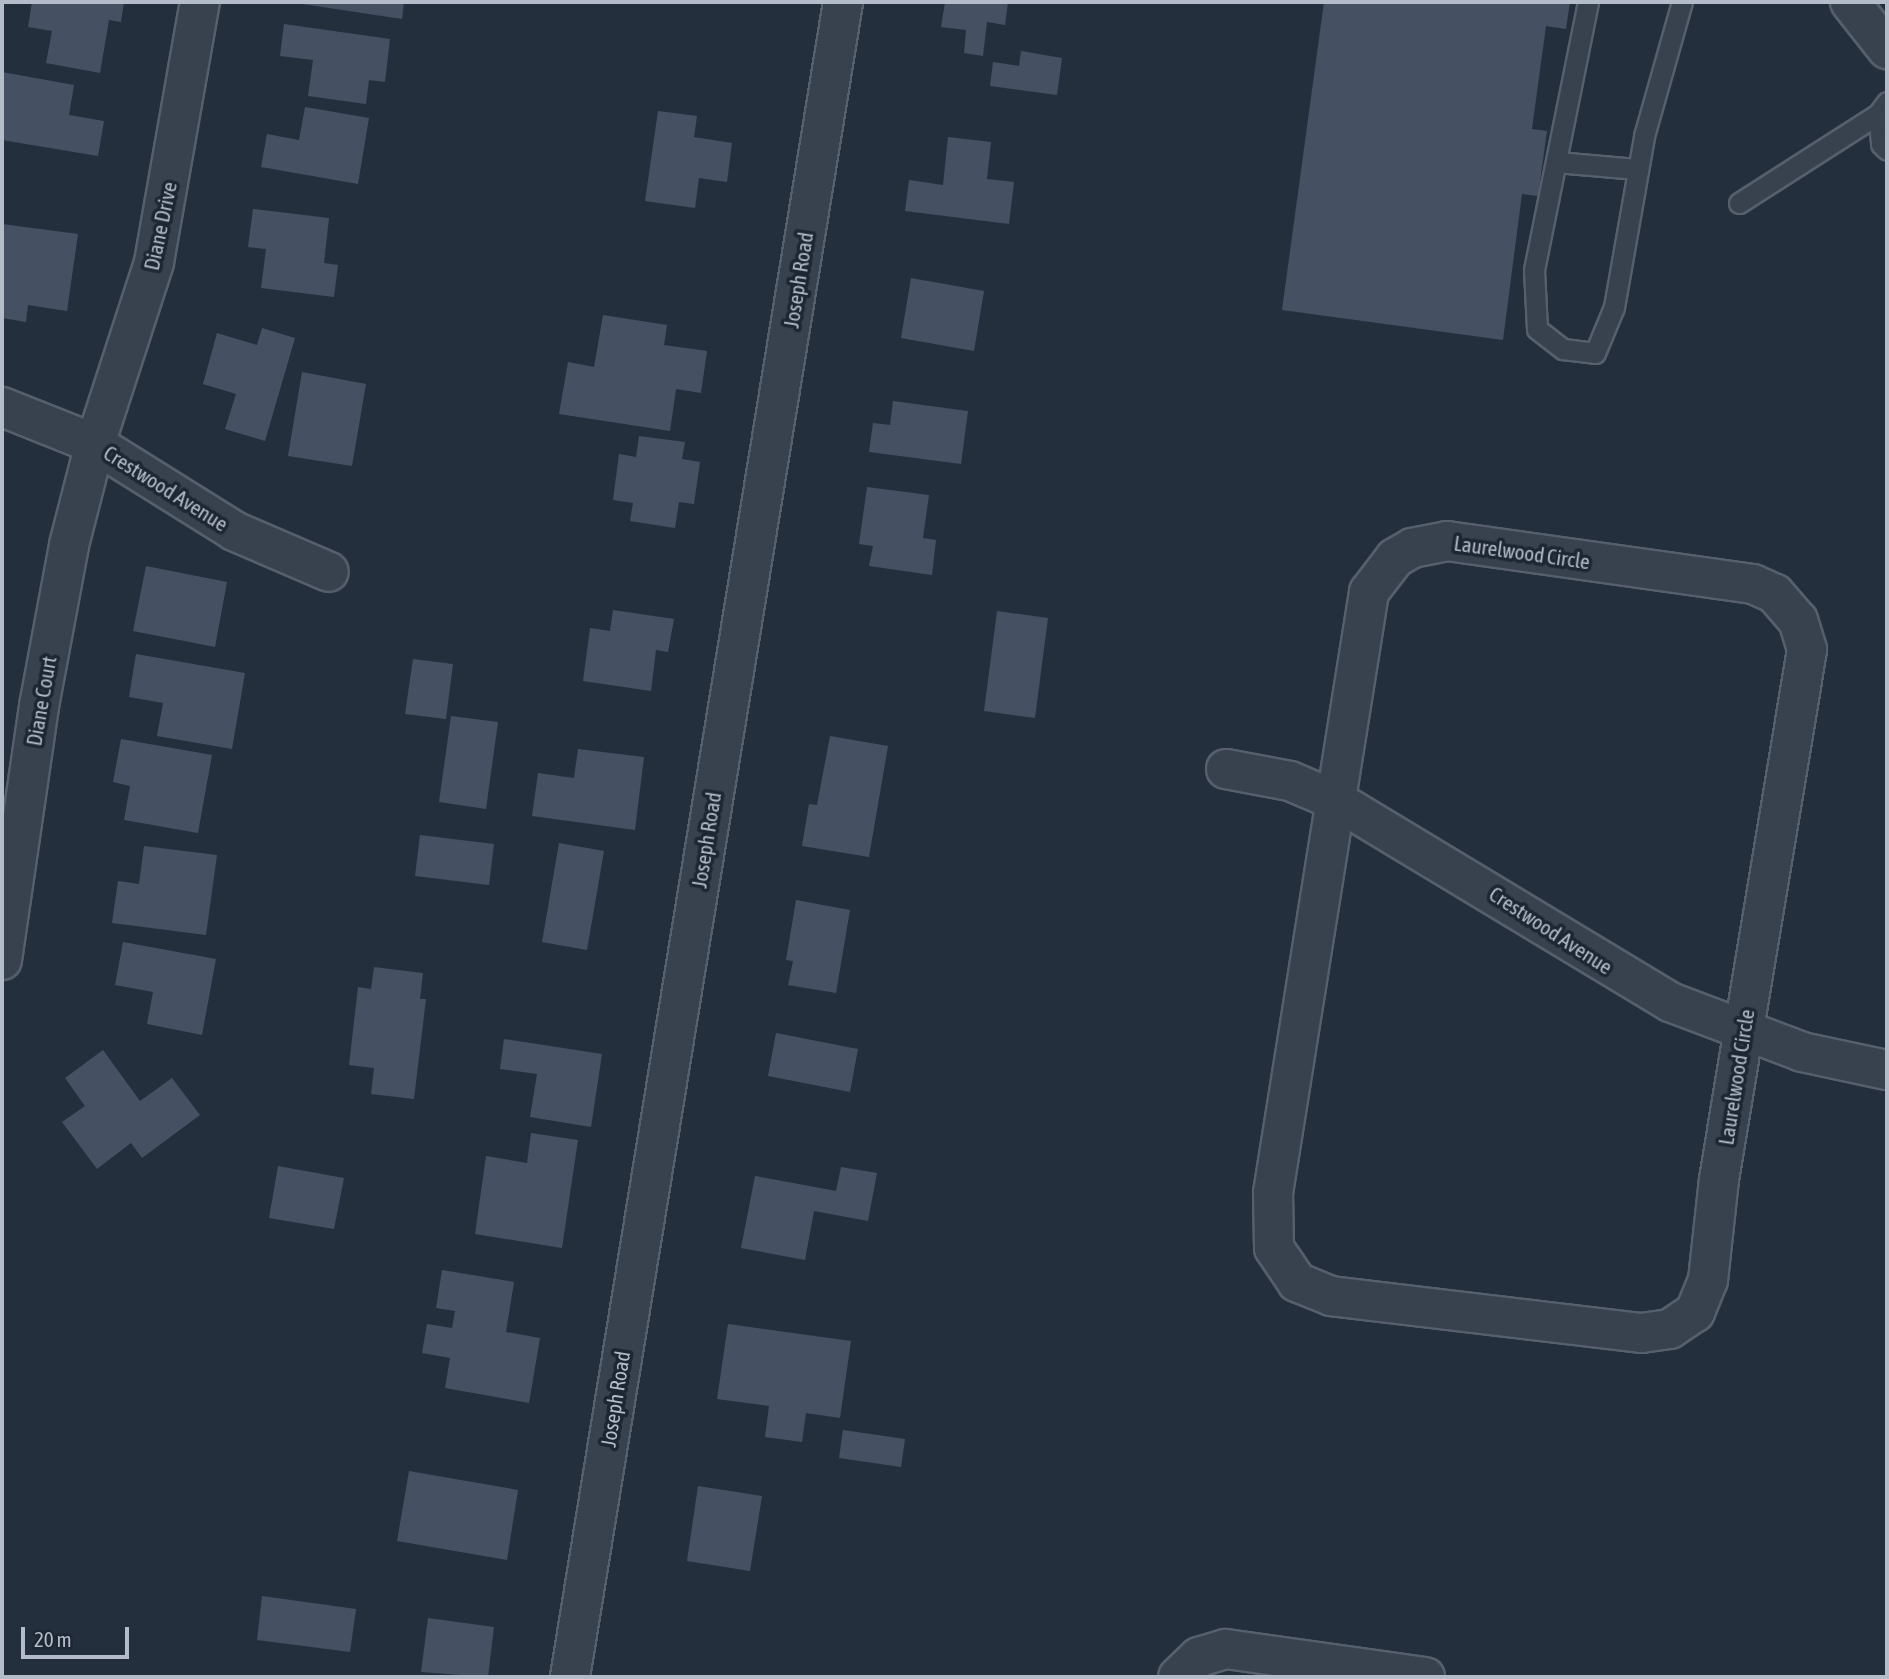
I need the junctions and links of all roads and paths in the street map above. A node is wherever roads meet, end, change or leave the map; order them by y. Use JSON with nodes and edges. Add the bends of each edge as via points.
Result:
{"nodes":[{"id":1,"x":200,"y":2,"type":"edge"},
{"id":2,"x":843,"y":2,"type":"edge"},
{"id":3,"x":1588,"y":2,"type":"edge"},
{"id":4,"x":1682,"y":2,"type":"edge"},
{"id":5,"x":1850,"y":2,"type":"edge"},
{"id":6,"x":1887,"y":49,"type":"edge"},
{"id":7,"x":1882,"y":108,"type":"edge"},
{"id":8,"x":1887,"y":150,"type":"edge"},
{"id":9,"x":1556,"y":162,"type":"junction"},
{"id":10,"x":1637,"y":169,"type":"junction"},
{"id":11,"x":1739,"y":203,"type":"dead end"},
{"id":12,"x":2,"y":407,"type":"edge"},
{"id":13,"x":95,"y":444,"type":"junction"},
{"id":14,"x":328,"y":572,"type":"dead end"},
{"id":15,"x":1226,"y":769,"type":"dead end"},
{"id":16,"x":1337,"y":801,"type":"junction"},
{"id":17,"x":2,"y":960,"type":"edge"},
{"id":18,"x":1743,"y":1033,"type":"junction"},
{"id":19,"x":1887,"y":1070,"type":"edge"},
{"id":20,"x":570,"y":1677,"type":"edge"},
{"id":21,"x":1178,"y":1677,"type":"edge"},
{"id":22,"x":1424,"y":1677,"type":"edge"}],
"edges":[{"from":1,"to":13,"type":"street","name":"Diane Drive","via":[[154,262]]},
{"from":2,"to":20,"type":"street","name":"Joseph Road"},
{"from":3,"to":9,"type":"lane"},
{"from":4,"to":10,"type":"lane"},
{"from":5,"to":6,"type":"street"},
{"from":7,"to":8,"type":"lane","via":[[1881,144]]},
{"from":7,"to":11,"type":"lane"},
{"from":9,"to":10,"type":"lane"},
{"from":9,"to":10,"type":"lane","via":[[1534,270],[1537,329],[1563,349],[1595,353],[1614,307]]},
{"from":12,"to":13,"type":"street","name":"Crestwood Avenue"},
{"from":13,"to":14,"type":"street","name":"Crestwood Avenue","via":[[234,531]]},
{"from":13,"to":17,"type":"street","name":"Diane Court","via":[[69,545],[39,706]]},
{"from":15,"to":16,"type":"street","name":"Crestwood Avenue","via":[[1290,780]]},
{"from":16,"to":18,"type":"street","name":"Crestwood Avenue","via":[[1474,880],[1618,973],[1670,1002]]},
{"from":16,"to":18,"type":"street","name":"Laurelwood Circle","via":[[1369,592],[1395,558],[1412,548],[1447,541],[1753,584],[1775,594],[1798,620],[1807,650]]},
{"from":16,"to":18,"type":"street","name":"Laurelwood Circle","via":[[1272,1214],[1274,1248],[1297,1282],[1331,1296],[1642,1333],[1670,1329],[1695,1312],[1708,1280]]},
{"from":18,"to":19,"type":"street","name":"Crestwood Avenue"},
{"from":21,"to":22,"type":"street","via":[[1199,1657],[1226,1649]]}]}
